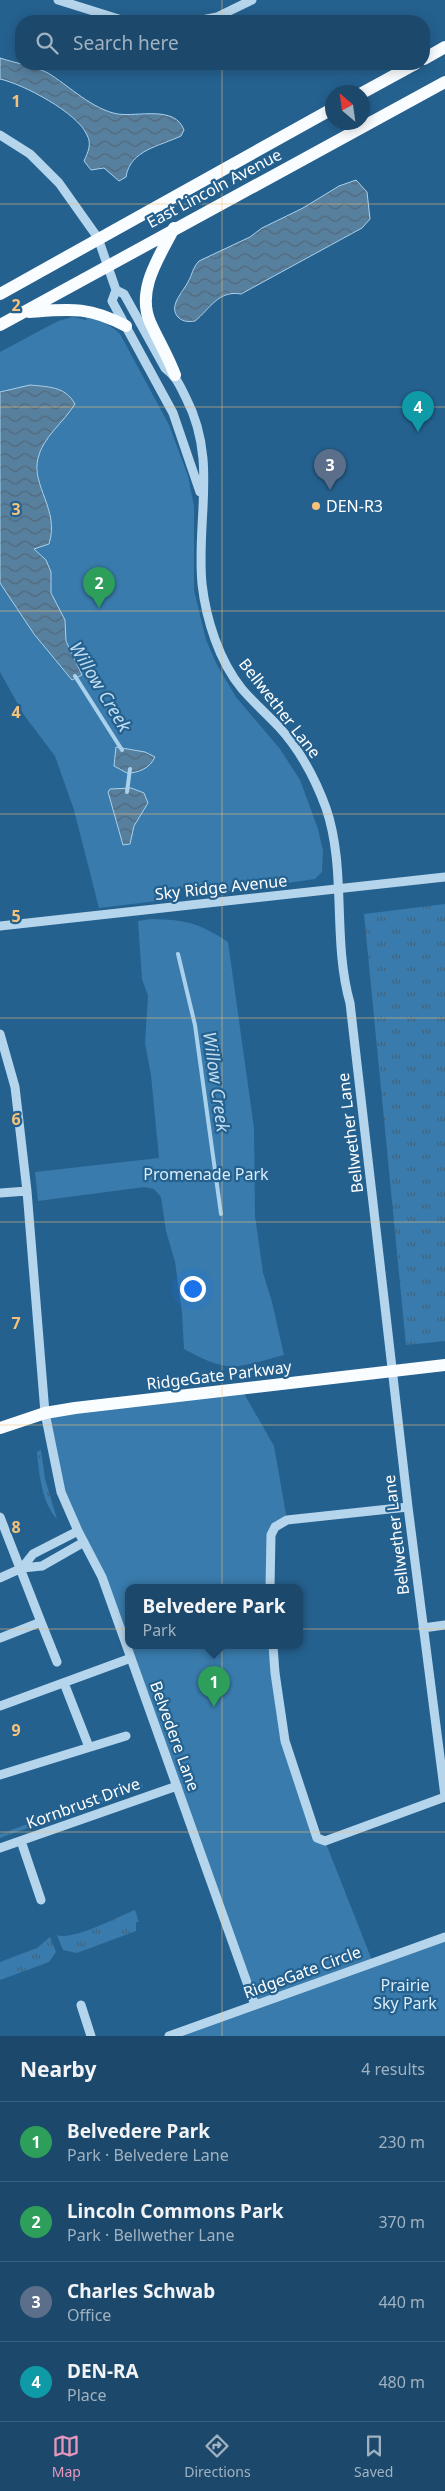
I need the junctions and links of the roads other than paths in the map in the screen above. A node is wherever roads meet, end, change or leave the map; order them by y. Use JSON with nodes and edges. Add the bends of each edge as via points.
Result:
{"nodes":[{"id":1,"x":58,"y":0,"type":"edge"},
{"id":2,"x":252,"y":0,"type":"edge"},
{"id":3,"x":106,"y":15,"type":"edge"},
{"id":4,"x":221,"y":15,"type":"edge"},
{"id":5,"x":445,"y":47,"type":"edge"},
{"id":6,"x":430,"y":56,"type":"edge"},
{"id":7,"x":404,"y":70,"type":"edge"},
{"id":8,"x":445,"y":82,"type":"edge"},
{"id":9,"x":445,"y":87,"type":"edge"},
{"id":10,"x":370,"y":89,"type":"edge"},
{"id":11,"x":405,"y":104,"type":"junction"},
{"id":12,"x":325,"y":113,"type":"edge"},
{"id":13,"x":0,"y":135,"type":"edge"},
{"id":14,"x":174,"y":228,"type":"junction"},
{"id":15,"x":98,"y":238,"type":"junction"},
{"id":16,"x":107,"y":266,"type":"junction"},
{"id":17,"x":116,"y":290,"type":"junction"},
{"id":18,"x":0,"y":294,"type":"edge"},
{"id":19,"x":24,"y":312,"type":"junction"},
{"id":20,"x":0,"y":325,"type":"edge"},
{"id":21,"x":126,"y":326,"type":"junction"},
{"id":22,"x":175,"y":375,"type":"junction"},
{"id":23,"x":203,"y":502,"type":"junction"},
{"id":24,"x":445,"y":877,"type":"edge"},
{"id":25,"x":337,"y":890,"type":"junction"},
{"id":26,"x":0,"y":926,"type":"edge"},
{"id":27,"x":0,"y":1034,"type":"edge"},
{"id":28,"x":27,"y":1191,"type":"junction"},
{"id":29,"x":0,"y":1193,"type":"edge"},
{"id":30,"x":445,"y":1364,"type":"edge"},
{"id":31,"x":392,"y":1370,"type":"junction"},
{"id":32,"x":45,"y":1412,"type":"junction"},
{"id":33,"x":0,"y":1428,"type":"edge"},
{"id":34,"x":408,"y":1507,"type":"junction"},
{"id":35,"x":0,"y":1517,"type":"edge"},
{"id":36,"x":78,"y":1531,"type":"junction"},
{"id":37,"x":84,"y":1542,"type":"junction"},
{"id":38,"x":22,"y":1568,"type":"junction"},
{"id":39,"x":0,"y":1578,"type":"edge"},
{"id":40,"x":270,"y":1584,"type":"edge"},
{"id":41,"x":41,"y":1622,"type":"junction"},
{"id":42,"x":445,"y":1625,"type":"edge"},
{"id":43,"x":423,"y":1628,"type":"junction"},
{"id":44,"x":0,"y":1638,"type":"edge"},
{"id":45,"x":125,"y":1641,"type":"edge"},
{"id":46,"x":128,"y":1649,"type":"edge"},
{"id":47,"x":273,"y":1649,"type":"edge"},
{"id":48,"x":131,"y":1658,"type":"junction"},
{"id":49,"x":57,"y":1662,"type":"dead end"},
{"id":50,"x":64,"y":1682,"type":"junction"},
{"id":51,"x":0,"y":1706,"type":"edge"},
{"id":52,"x":126,"y":1736,"type":"dead end"},
{"id":53,"x":89,"y":1747,"type":"junction"},
{"id":54,"x":0,"y":1775,"type":"edge"},
{"id":55,"x":176,"y":1786,"type":"junction"},
{"id":56,"x":445,"y":1796,"type":"edge"},
{"id":57,"x":21,"y":1841,"type":"junction"},
{"id":58,"x":0,"y":1848,"type":"edge"},
{"id":59,"x":41,"y":1900,"type":"dead end"},
{"id":60,"x":445,"y":1937,"type":"edge"},
{"id":61,"x":81,"y":2005,"type":"dead end"},
{"id":62,"x":255,"y":2005,"type":"junction"},
{"id":63,"x":91,"y":2036,"type":"edge"},
{"id":64,"x":169,"y":2036,"type":"edge"}],
"edges":[{"from":1,"to":3,"type":"street"},
{"from":2,"to":4,"type":"street"},
{"from":5,"to":6,"type":"main road"},
{"from":7,"to":10,"type":"main road"},
{"from":8,"to":11,"type":"main road","name":"East Lincoln Avenue"},
{"from":9,"to":11,"type":"main road"},
{"from":11,"to":14,"type":"main road","name":"East Lincoln Avenue"},
{"from":12,"to":15,"type":"main road","name":"East Lincoln Avenue"},
{"from":13,"to":15,"type":"street","via":[[30,154],[47,170]]},
{"from":14,"to":16,"type":"main road","name":"East Lincoln Avenue"},
{"from":14,"to":22,"type":"main road","via":[[152,272],[146,298],[150,321]]},
{"from":15,"to":16,"type":"street"},
{"from":15,"to":18,"type":"main road","name":"East Lincoln Avenue"},
{"from":16,"to":17,"type":"street"},
{"from":16,"to":19,"type":"main road","name":"East Lincoln Avenue"},
{"from":17,"to":21,"type":"street","name":"Bellwether Lane","via":[[112,301]]},
{"from":17,"to":22,"type":"street","name":"Bellwether Lane","via":[[124,294],[165,368]]},
{"from":19,"to":20,"type":"main road","name":"East Lincoln Avenue"},
{"from":19,"to":21,"type":"main road","via":[[84,309]]},
{"from":21,"to":23,"type":"street","name":"Bellwether Lane","via":[[173,412]]},
{"from":22,"to":23,"type":"street","name":"Bellwether Lane","via":[[193,410],[204,446]]},
{"from":23,"to":25,"type":"street","name":"Bellwether Lane","via":[[202,573],[204,598],[213,631],[234,678],[286,735],[313,777],[330,824],[336,853]]},
{"from":24,"to":25,"type":"street","name":"Sky Ridge Avenue"},
{"from":25,"to":26,"type":"street","name":"Sky Ridge Avenue"},
{"from":25,"to":31,"type":"street","name":"Bellwether Lane","via":[[343,973],[354,1038]]},
{"from":27,"to":28,"type":"street","name":"Belvedere Lane","via":[[15,1087]]},
{"from":28,"to":29,"type":"street"},
{"from":28,"to":32,"type":"street","name":"Belvedere Lane"},
{"from":30,"to":31,"type":"main road","name":"RidgeGate Parkway"},
{"from":31,"to":32,"type":"main road","name":"RidgeGate Parkway"},
{"from":31,"to":34,"type":"street","name":"Bellwether Lane"},
{"from":32,"to":33,"type":"main road","name":"RidgeGate Parkway"},
{"from":32,"to":36,"type":"street","name":"Belvedere Lane","via":[[61,1492]]},
{"from":34,"to":40,"type":"street","via":[[287,1520],[271,1535]]},
{"from":34,"to":43,"type":"street","name":"Bellwether Lane"},
{"from":35,"to":38,"type":"street"},
{"from":36,"to":37,"type":"street","name":"Belvedere Lane"},
{"from":36,"to":38,"type":"street","via":[[33,1554]]},
{"from":37,"to":38,"type":"street","via":[[42,1566]]},
{"from":37,"to":45,"type":"street","name":"Belvedere Lane","via":[[102,1577]]},
{"from":38,"to":39,"type":"street"},
{"from":38,"to":41,"type":"street"},
{"from":41,"to":44,"type":"street"},
{"from":41,"to":49,"type":"street"},
{"from":42,"to":43,"type":"street"},
{"from":43,"to":56,"type":"street","name":"Bellwether Lane"},
{"from":46,"to":48,"type":"street","name":"Belvedere Lane"},
{"from":47,"to":56,"type":"street","via":[[285,1741],[318,1838],[325,1840]]},
{"from":48,"to":50,"type":"street"},
{"from":48,"to":55,"type":"street","name":"Belvedere Lane"},
{"from":50,"to":51,"type":"street"},
{"from":50,"to":53,"type":"street"},
{"from":52,"to":53,"type":"street"},
{"from":53,"to":54,"type":"street"},
{"from":55,"to":57,"type":"street","name":"Kornbrust Drive"},
{"from":55,"to":62,"type":"street","name":"Belvedere Lane"},
{"from":57,"to":58,"type":"street","name":"Kornbrust Drive"},
{"from":57,"to":59,"type":"street"},
{"from":60,"to":62,"type":"street","name":"RidgeGate Circle"},
{"from":61,"to":63,"type":"street"},
{"from":62,"to":64,"type":"street","name":"RidgeGate Circle"}]}
